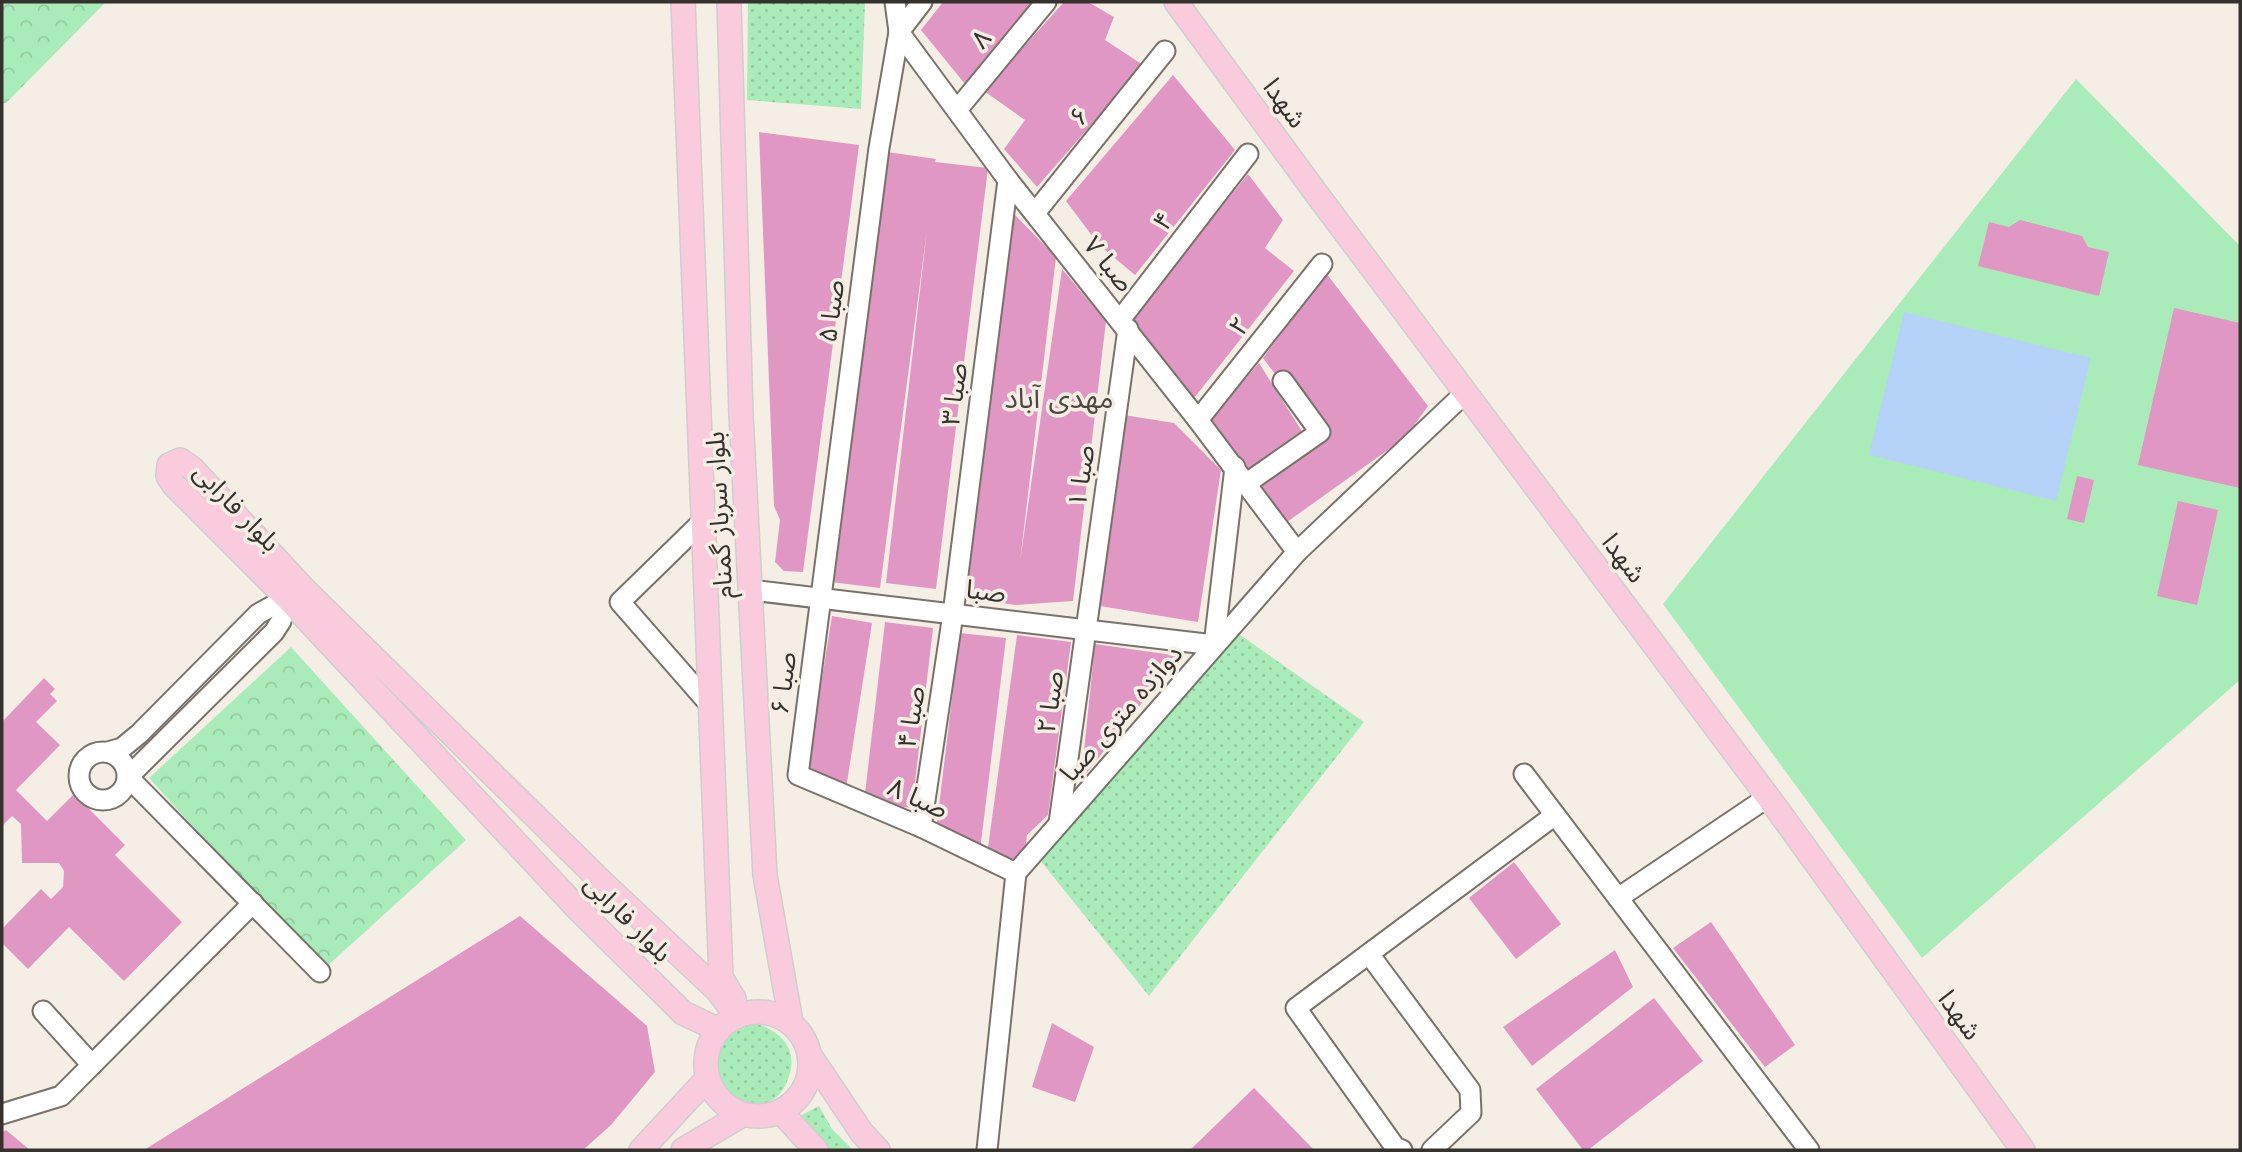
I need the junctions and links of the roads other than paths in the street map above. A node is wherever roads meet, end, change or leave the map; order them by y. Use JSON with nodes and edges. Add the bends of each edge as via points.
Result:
{"nodes":[{"id":1,"x":683,"y":2,"type":"edge"},
{"id":2,"x":729,"y":2,"type":"edge"},
{"id":3,"x":895,"y":2,"type":"edge"},
{"id":4,"x":922,"y":2,"type":"edge"},
{"id":5,"x":1046,"y":2,"type":"edge"},
{"id":6,"x":1176,"y":2,"type":"edge"},
{"id":7,"x":900,"y":32,"type":"junction"},
{"id":8,"x":1165,"y":51,"type":"dead end"},
{"id":9,"x":957,"y":110,"type":"junction"},
{"id":10,"x":1248,"y":154,"type":"dead end"},
{"id":11,"x":1008,"y":180,"type":"junction"},
{"id":12,"x":1035,"y":213,"type":"junction"},
{"id":13,"x":1322,"y":264,"type":"dead end"},
{"id":14,"x":1124,"y":325,"type":"junction"},
{"id":15,"x":1283,"y":381,"type":"dead end"},
{"id":16,"x":1465,"y":393,"type":"junction"},
{"id":17,"x":1198,"y":420,"type":"junction"},
{"id":18,"x":1241,"y":475,"type":"junction"},
{"id":19,"x":704,"y":520,"type":"junction"},
{"id":20,"x":1297,"y":552,"type":"junction"},
{"id":21,"x":751,"y":590,"type":"junction"},
{"id":22,"x":295,"y":593,"type":"junction"},
{"id":23,"x":820,"y":598,"type":"junction"},
{"id":24,"x":953,"y":614,"type":"junction"},
{"id":25,"x":1086,"y":630,"type":"junction"},
{"id":26,"x":1214,"y":645,"type":"junction"},
{"id":27,"x":711,"y":706,"type":"junction"},
{"id":28,"x":108,"y":752,"type":"junction"},
{"id":29,"x":798,"y":775,"type":"joint"},
{"id":30,"x":1524,"y":775,"type":"dead end"},
{"id":31,"x":128,"y":777,"type":"junction"},
{"id":32,"x":1768,"y":797,"type":"junction"},
{"id":33,"x":1555,"y":815,"type":"junction"},
{"id":34,"x":1059,"y":824,"type":"junction"},
{"id":35,"x":921,"y":827,"type":"junction"},
{"id":36,"x":1016,"y":873,"type":"junction"},
{"id":37,"x":603,"y":883,"type":"junction"},
{"id":38,"x":1618,"y":898,"type":"junction"},
{"id":39,"x":253,"y":903,"type":"junction"},
{"id":40,"x":578,"y":909,"type":"junction"},
{"id":41,"x":1369,"y":954,"type":"junction"},
{"id":42,"x":320,"y":972,"type":"dead end"},
{"id":43,"x":43,"y":1011,"type":"dead end"},
{"id":44,"x":740,"y":1014,"type":"junction"},
{"id":45,"x":791,"y":1022,"type":"junction"},
{"id":46,"x":717,"y":1029,"type":"junction"},
{"id":47,"x":811,"y":1057,"type":"junction"},
{"id":48,"x":92,"y":1065,"type":"junction"},
{"id":49,"x":707,"y":1079,"type":"junction"},
{"id":50,"x":781,"y":1112,"type":"junction"},
{"id":51,"x":2,"y":1114,"type":"edge"},
{"id":52,"x":742,"y":1115,"type":"junction"},
{"id":53,"x":641,"y":1150,"type":"edge"},
{"id":54,"x":683,"y":1150,"type":"edge"},
{"id":55,"x":816,"y":1150,"type":"edge"},
{"id":56,"x":878,"y":1150,"type":"edge"},
{"id":57,"x":986,"y":1150,"type":"edge"},
{"id":58,"x":1402,"y":1150,"type":"edge"},
{"id":59,"x":1433,"y":1150,"type":"edge"},
{"id":60,"x":1809,"y":1150,"type":"edge"},
{"id":61,"x":2023,"y":1150,"type":"edge"}],
"edges":[{"from":1,"to":19,"type":"main road","name":"بلوار سرباز گمنام"},
{"from":2,"to":21,"type":"main road","name":"بلوار سرباز گمنام"},
{"from":3,"to":7,"type":"street","name":"صبا ۷"},
{"from":4,"to":7,"type":"street"},
{"from":5,"to":9,"type":"street","name":"۸"},
{"from":6,"to":16,"type":"main road","name":"شهدا"},
{"from":7,"to":9,"type":"street","name":"صبا ۷"},
{"from":7,"to":23,"type":"street","name":"صبا ۵","via":[[879,148]]},
{"from":8,"to":12,"type":"street","name":"۶"},
{"from":9,"to":11,"type":"street","name":"صبا ۷"},
{"from":10,"to":14,"type":"street","name":"۴"},
{"from":11,"to":12,"type":"street","name":"صبا ۷"},
{"from":11,"to":24,"type":"street","name":"صبا ۳"},
{"from":12,"to":14,"type":"street","name":"صبا ۷"},
{"from":13,"to":17,"type":"street","name":"۲"},
{"from":14,"to":17,"type":"street","name":"صبا ۷"},
{"from":14,"to":25,"type":"street","name":"صبا ۱"},
{"from":15,"to":18,"type":"street","via":[[1320,432]]},
{"from":16,"to":20,"type":"street","name":"دوازده متری صبا"},
{"from":16,"to":32,"type":"main road","name":"شهدا"},
{"from":17,"to":18,"type":"street","name":"صبا ۷"},
{"from":18,"to":20,"type":"street","name":"صبا ۷"},
{"from":18,"to":26,"type":"street"},
{"from":19,"to":27,"type":"main road","name":"بلوار سرباز گمنام"},
{"from":19,"to":27,"type":"street","via":[[620,602]]},
{"from":20,"to":26,"type":"street","name":"دوازده متری صبا"},
{"from":21,"to":23,"type":"street","name":"صبا"},
{"from":21,"to":45,"type":"main road","name":"بلوار سرباز گمنام","via":[[765,875]]},
{"from":22,"to":22,"type":"main road","name":"بلوار فارابی","via":[[193,469],[180,460],[169,465],[168,476],[174,485]]},
{"from":22,"to":28,"type":"street","via":[[258,614],[139,734],[122,748]]},
{"from":22,"to":31,"type":"street","via":[[274,632]]},
{"from":22,"to":37,"type":"main road","name":"بلوار فارابی"},
{"from":22,"to":40,"type":"main road","name":"بلوار فارابی"},
{"from":23,"to":24,"type":"street","name":"صبا"},
{"from":23,"to":29,"type":"street","name":"صبا ۶"},
{"from":24,"to":25,"type":"street","name":"صبا"},
{"from":24,"to":35,"type":"street","name":"صبا ۴"},
{"from":25,"to":26,"type":"street","name":"صبا"},
{"from":25,"to":34,"type":"street","name":"صبا ۲"},
{"from":26,"to":34,"type":"street","name":"دوازده متری صبا"},
{"from":27,"to":44,"type":"main road","name":"بلوار سرباز گمنام","via":[[721,977]]},
{"from":28,"to":31,"type":"street","via":[[122,759]]},
{"from":28,"to":31,"type":"street","via":[[86,759],[79,773],[83,789],[95,799],[111,799],[124,789]]},
{"from":29,"to":35,"type":"street","name":"صبا ۸"},
{"from":30,"to":33,"type":"street"},
{"from":31,"to":39,"type":"street"},
{"from":32,"to":38,"type":"street"},
{"from":32,"to":61,"type":"main road","name":"شهدا"},
{"from":33,"to":38,"type":"street"},
{"from":33,"to":41,"type":"street"},
{"from":34,"to":36,"type":"street","name":"دوازده متری صبا"},
{"from":35,"to":36,"type":"street","name":"صبا ۸"},
{"from":36,"to":57,"type":"street"},
{"from":37,"to":40,"type":"main road"},
{"from":37,"to":44,"type":"main road","name":"بلوار فارابی"},
{"from":38,"to":60,"type":"street"},
{"from":39,"to":42,"type":"street"},
{"from":39,"to":48,"type":"street"},
{"from":40,"to":46,"type":"main road","name":"بلوار فارابی","via":[[683,1013]]},
{"from":41,"to":58,"type":"street","via":[[1296,1008],[1395,1147]]},
{"from":41,"to":59,"type":"street","via":[[1470,1090],[1471,1112]]},
{"from":43,"to":48,"type":"street"},
{"from":44,"to":45,"type":"main road","via":[[768,1011]]},
{"from":44,"to":46,"type":"main road"},
{"from":45,"to":47,"type":"main road"},
{"from":46,"to":49,"type":"main road","via":[[706,1053]]},
{"from":47,"to":50,"type":"main road","via":[[803,1092]]},
{"from":47,"to":56,"type":"main road"},
{"from":48,"to":51,"type":"street","via":[[61,1096]]},
{"from":49,"to":52,"type":"main road","via":[[720,1101]]},
{"from":49,"to":53,"type":"main road"},
{"from":50,"to":52,"type":"main road","via":[[762,1117]]},
{"from":50,"to":55,"type":"main road"},
{"from":52,"to":54,"type":"main road"}]}
